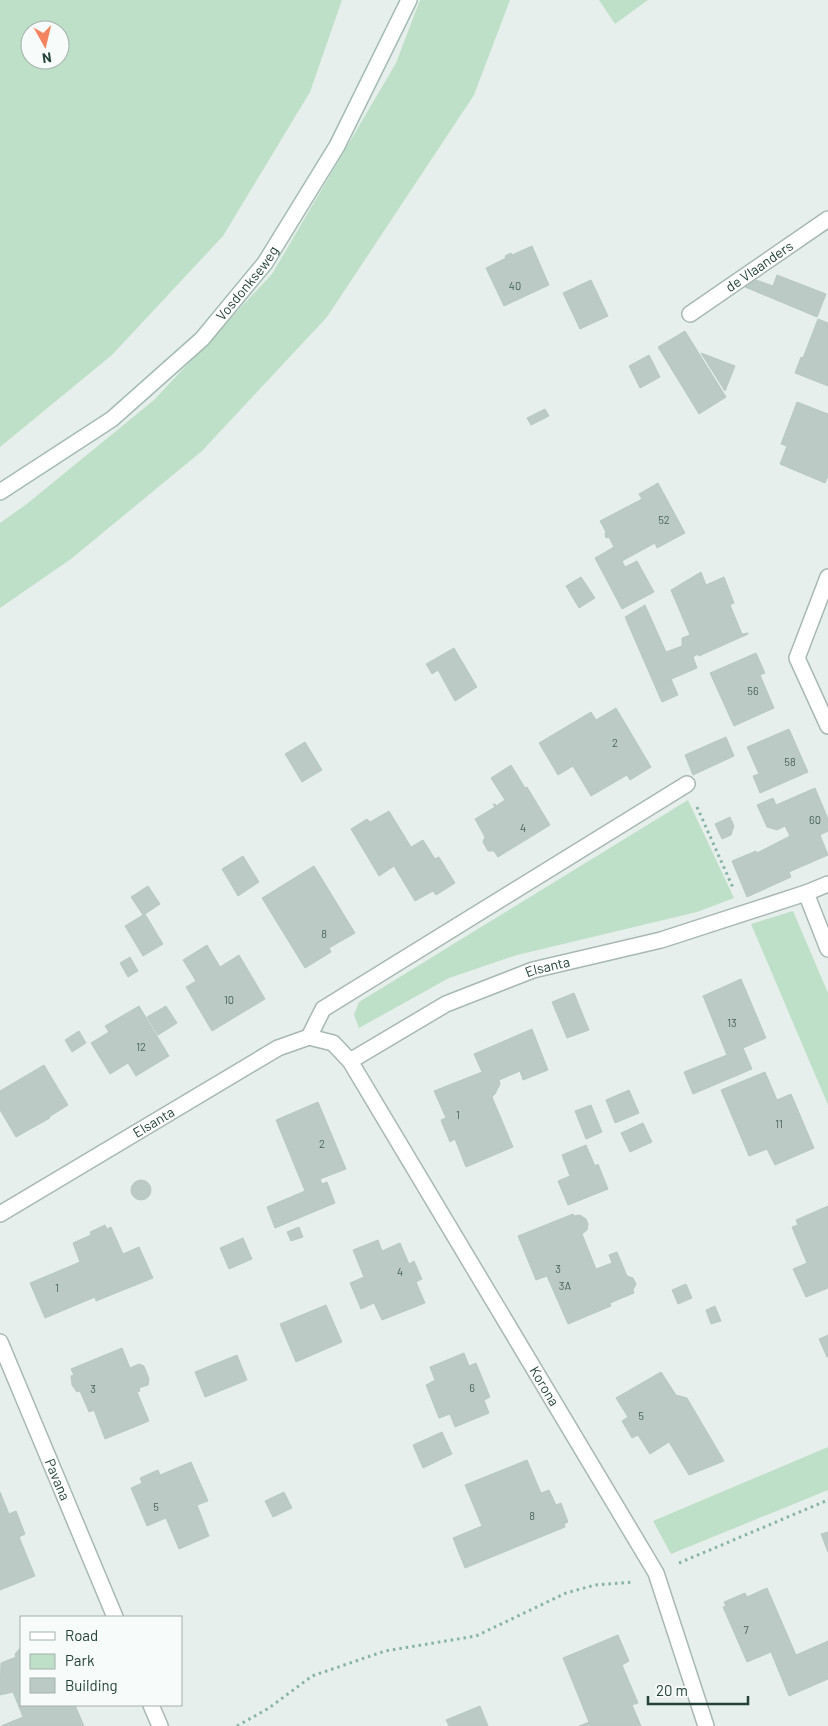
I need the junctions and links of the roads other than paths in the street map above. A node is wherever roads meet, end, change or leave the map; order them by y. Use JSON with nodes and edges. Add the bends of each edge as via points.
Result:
{"nodes":[{"id":1,"x":409,"y":0,"type":"edge"},
{"id":2,"x":828,"y":219,"type":"edge"},
{"id":3,"x":690,"y":314,"type":"dead end"},
{"id":4,"x":0,"y":492,"type":"edge"},
{"id":5,"x":828,"y":578,"type":"edge"},
{"id":6,"x":828,"y":726,"type":"edge"},
{"id":7,"x":687,"y":784,"type":"road end"},
{"id":8,"x":828,"y":884,"type":"edge"},
{"id":9,"x":806,"y":893,"type":"junction"},
{"id":10,"x":828,"y":949,"type":"edge"},
{"id":11,"x":309,"y":1037,"type":"junction"},
{"id":12,"x":350,"y":1061,"type":"junction"},
{"id":13,"x":0,"y":1214,"type":"edge"},
{"id":14,"x":0,"y":1342,"type":"edge"},
{"id":15,"x":115,"y":1616,"type":"edge"},
{"id":16,"x":152,"y":1706,"type":"edge"},
{"id":17,"x":160,"y":1726,"type":"edge"},
{"id":18,"x":706,"y":1726,"type":"edge"}],
"edges":[{"from":1,"to":4,"type":"street","name":"Vosdonkseweg","via":[[337,146],[265,262],[202,339],[112,419]]},
{"from":2,"to":3,"type":"street","name":"de Vlaanders"},
{"from":5,"to":6,"type":"street","via":[[797,658]]},
{"from":7,"to":11,"type":"street","via":[[323,1010]]},
{"from":8,"to":9,"type":"street","name":"Elsanta"},
{"from":9,"to":10,"type":"street"},
{"from":9,"to":12,"type":"street","name":"Elsanta","via":[[661,940],[533,970],[446,1004]]},
{"from":11,"to":12,"type":"street","via":[[333,1043]]},
{"from":11,"to":13,"type":"street","name":"Elsanta","via":[[278,1048]]},
{"from":12,"to":18,"type":"street","name":"Korona","via":[[656,1573]]},
{"from":14,"to":15,"type":"street","name":"Pavana"},
{"from":16,"to":17,"type":"street"}]}
